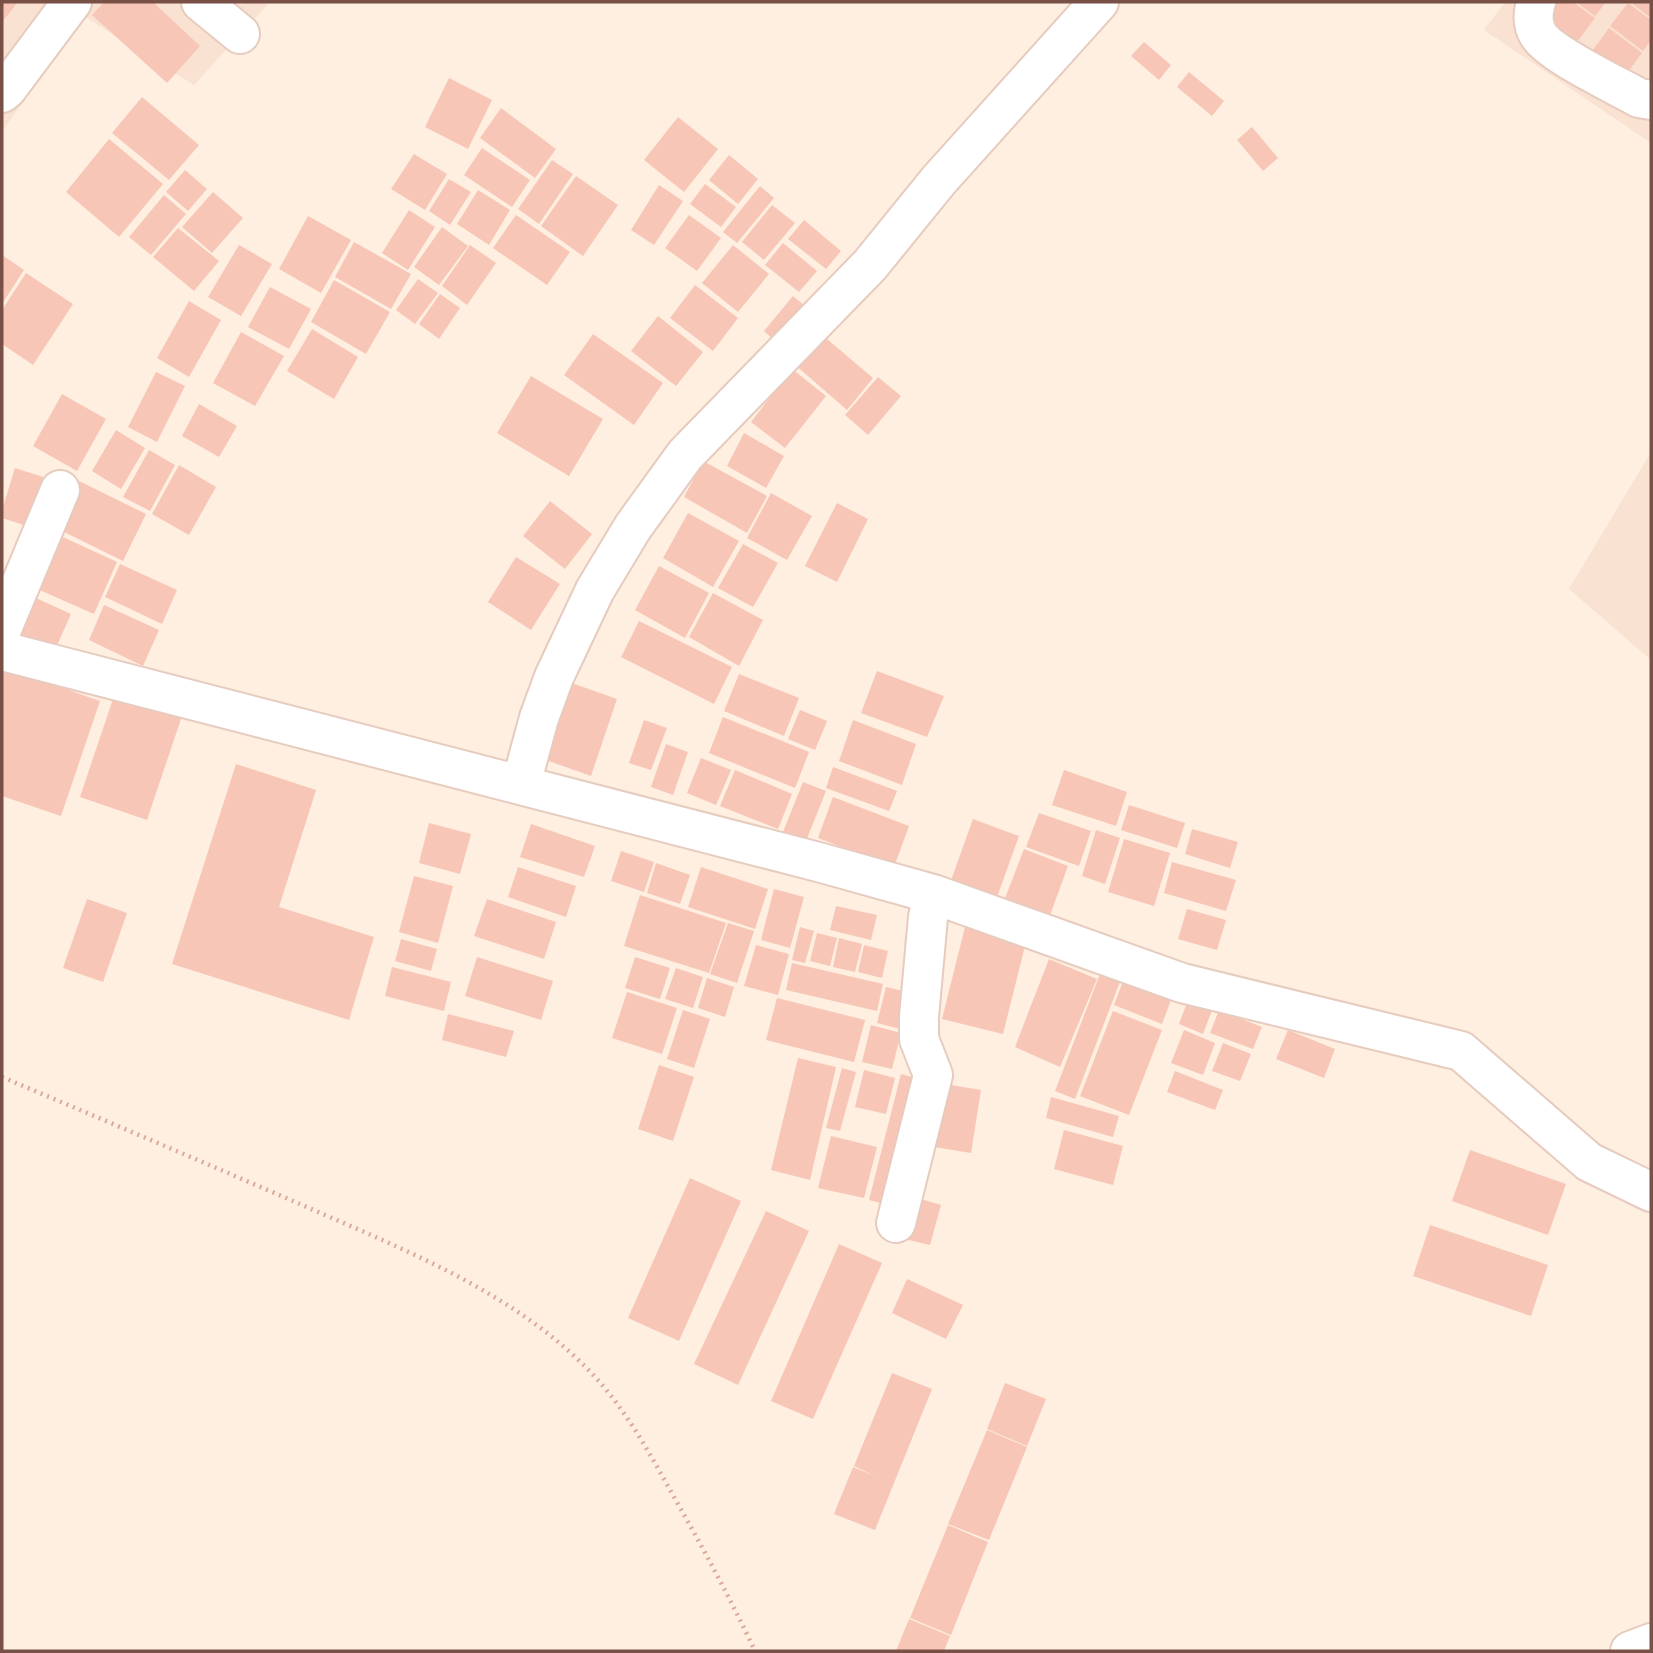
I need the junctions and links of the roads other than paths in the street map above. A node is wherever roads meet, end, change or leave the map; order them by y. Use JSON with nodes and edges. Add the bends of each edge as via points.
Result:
{"nodes":[{"id":1,"x":72,"y":2,"type":"edge"},
{"id":2,"x":201,"y":2,"type":"edge"},
{"id":3,"x":1099,"y":2,"type":"edge"},
{"id":4,"x":1536,"y":2,"type":"edge"},
{"id":5,"x":240,"y":34,"type":"dead end"},
{"id":6,"x":2,"y":93,"type":"edge"},
{"id":7,"x":1651,"y":100,"type":"edge"},
{"id":8,"x":61,"y":490,"type":"dead end"},
{"id":9,"x":2,"y":629,"type":"edge"},
{"id":10,"x":2,"y":651,"type":"edge"},
{"id":11,"x":521,"y":785,"type":"junction"},
{"id":12,"x":933,"y":894,"type":"junction"},
{"id":13,"x":1651,"y":1192,"type":"edge"},
{"id":14,"x":896,"y":1223,"type":"dead end"},
{"id":15,"x":1651,"y":1643,"type":"edge"},
{"id":16,"x":1630,"y":1651,"type":"edge"}],
"edges":[{"from":1,"to":6,"type":"street"},
{"from":2,"to":5,"type":"street"},
{"from":3,"to":11,"type":"street","via":[[939,180],[870,265],[685,455],[594,590],[554,677]]},
{"from":4,"to":7,"type":"street","via":[[1536,32],[1550,47],[1639,98]]},
{"from":8,"to":9,"type":"street"},
{"from":10,"to":11,"type":"street"},
{"from":11,"to":12,"type":"street"},
{"from":12,"to":13,"type":"street","via":[[1182,983],[1461,1051],[1589,1162]]},
{"from":12,"to":14,"type":"street","via":[[919,1017],[919,1039],[933,1075]]},
{"from":15,"to":16,"type":"street"}]}
